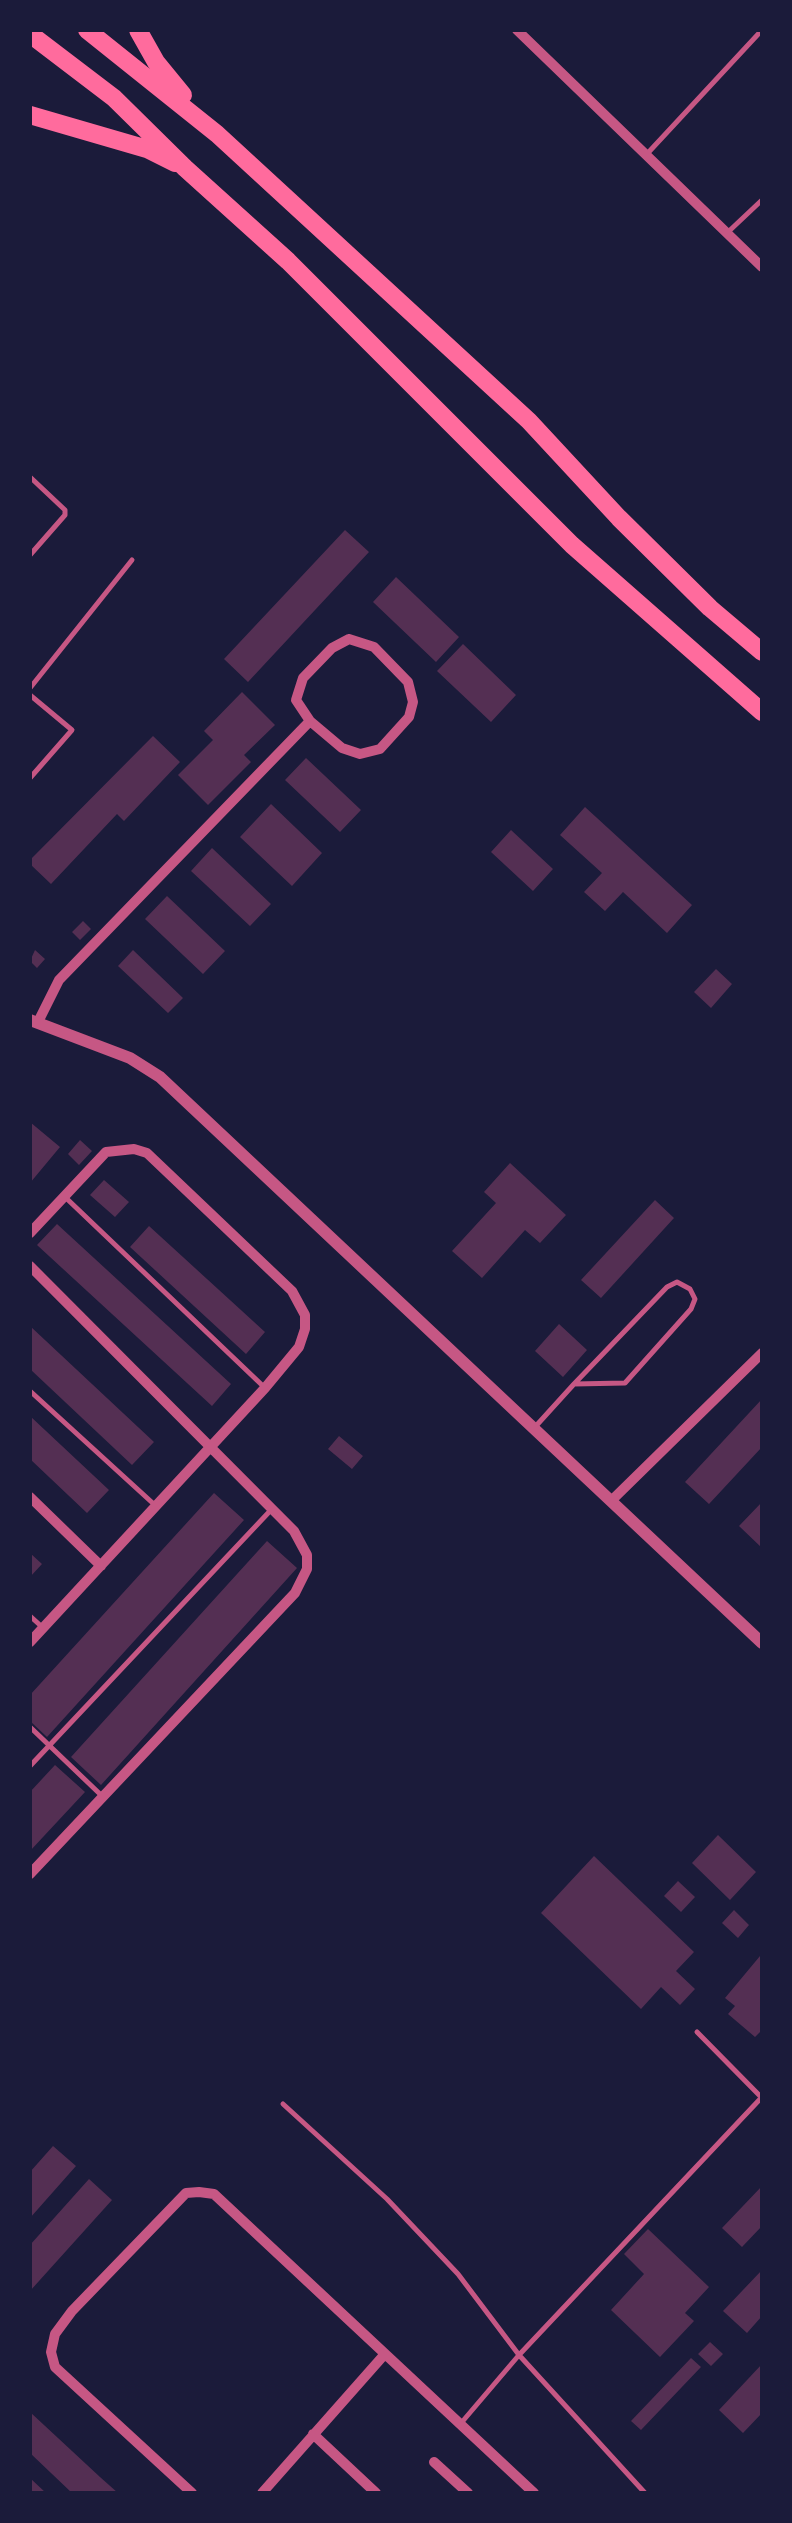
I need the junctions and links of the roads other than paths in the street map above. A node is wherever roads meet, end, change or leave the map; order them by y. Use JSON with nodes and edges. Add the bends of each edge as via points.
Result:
{"nodes":[{"id":1,"x":87,"y":30,"type":"edge"},
{"id":2,"x":138,"y":30,"type":"edge"},
{"id":3,"x":517,"y":30,"type":"edge"},
{"id":4,"x":762,"y":30,"type":"edge"},
{"id":5,"x":30,"y":34,"type":"edge"},
{"id":6,"x":30,"y":115,"type":"edge"},
{"id":7,"x":217,"y":134,"type":"junction"},
{"id":8,"x":646,"y":155,"type":"junction"},
{"id":9,"x":185,"y":168,"type":"junction"},
{"id":10,"x":762,"y":200,"type":"edge"},
{"id":11,"x":728,"y":233,"type":"junction"},
{"id":12,"x":762,"y":267,"type":"edge"},
{"id":13,"x":30,"y":477,"type":"edge"},
{"id":14,"x":30,"y":555,"type":"edge"},
{"id":15,"x":132,"y":560,"type":"dead end"},
{"id":16,"x":762,"y":652,"type":"edge"},
{"id":17,"x":30,"y":691,"type":"edge"},
{"id":18,"x":762,"y":712,"type":"edge"},
{"id":19,"x":310,"y":721,"type":"junction"},
{"id":20,"x":30,"y":778,"type":"edge"},
{"id":21,"x":34,"y":1021,"type":"edge"},
{"id":22,"x":64,"y":1196,"type":"junction"},
{"id":23,"x":30,"y":1232,"type":"edge"},
{"id":24,"x":30,"y":1266,"type":"edge"},
{"id":25,"x":762,"y":1353,"type":"edge"},
{"id":26,"x":574,"y":1384,"type":"junction"},
{"id":27,"x":265,"y":1388,"type":"junction"},
{"id":28,"x":30,"y":1391,"type":"edge"},
{"id":29,"x":534,"y":1428,"type":"junction"},
{"id":30,"x":212,"y":1449,"type":"junction"},
{"id":31,"x":30,"y":1496,"type":"edge"},
{"id":32,"x":611,"y":1501,"type":"junction"},
{"id":33,"x":158,"y":1506,"type":"junction"},
{"id":34,"x":272,"y":1509,"type":"junction"},
{"id":35,"x":101,"y":1566,"type":"junction"},
{"id":36,"x":30,"y":1616,"type":"edge"},
{"id":37,"x":43,"y":1628,"type":"junction"},
{"id":38,"x":30,"y":1642,"type":"edge"},
{"id":39,"x":762,"y":1643,"type":"edge"},
{"id":40,"x":30,"y":1727,"type":"edge"},
{"id":41,"x":49,"y":1746,"type":"junction"},
{"id":42,"x":30,"y":1766,"type":"edge"},
{"id":43,"x":103,"y":1797,"type":"junction"},
{"id":44,"x":30,"y":1874,"type":"edge"},
{"id":45,"x":697,"y":2032,"type":"dead end"},
{"id":46,"x":762,"y":2098,"type":"edge"},
{"id":47,"x":283,"y":2104,"type":"dead end"},
{"id":48,"x":384,"y":2355,"type":"junction"},
{"id":49,"x":519,"y":2355,"type":"junction"},
{"id":50,"x":460,"y":2424,"type":"junction"},
{"id":51,"x":313,"y":2434,"type":"junction"},
{"id":52,"x":434,"y":2462,"type":"dead end"},
{"id":53,"x":192,"y":2493,"type":"edge"},
{"id":54,"x":262,"y":2493,"type":"edge"},
{"id":55,"x":376,"y":2493,"type":"edge"},
{"id":56,"x":468,"y":2493,"type":"edge"},
{"id":57,"x":534,"y":2493,"type":"edge"},
{"id":58,"x":645,"y":2493,"type":"edge"}],
"edges":[{"from":1,"to":7,"type":"highway"},
{"from":2,"to":7,"type":"highway","via":[[164,73]]},
{"from":3,"to":8,"type":"street"},
{"from":4,"to":8,"type":"lane"},
{"from":5,"to":9,"type":"highway","via":[[114,98]]},
{"from":6,"to":9,"type":"highway","via":[[147,149]]},
{"from":7,"to":16,"type":"highway","via":[[529,421],[618,518]]},
{"from":8,"to":11,"type":"street"},
{"from":9,"to":18,"type":"highway","via":[[288,261],[572,545]]},
{"from":10,"to":11,"type":"lane"},
{"from":11,"to":12,"type":"street"},
{"from":13,"to":14,"type":"lane","via":[[65,510]]},
{"from":15,"to":17,"type":"lane"},
{"from":17,"to":20,"type":"lane","via":[[72,730]]},
{"from":19,"to":19,"type":"street","via":[[342,748],[360,754],[380,748],[410,717],[408,682],[374,648],[349,640],[302,678],[296,700]]},
{"from":19,"to":21,"type":"street","via":[[59,980]]},
{"from":21,"to":29,"type":"street","via":[[130,1058],[160,1078]]},
{"from":22,"to":23,"type":"street"},
{"from":22,"to":27,"type":"lane"},
{"from":22,"to":27,"type":"street","via":[[106,1152],[134,1149],[158,1161],[300,1302],[305,1328],[299,1347]]},
{"from":24,"to":30,"type":"street"},
{"from":25,"to":32,"type":"street"},
{"from":26,"to":26,"type":"lane","via":[[667,1287],[677,1282],[690,1289],[691,1309],[625,1383]]},
{"from":26,"to":29,"type":"lane"},
{"from":27,"to":30,"type":"street"},
{"from":28,"to":33,"type":"lane"},
{"from":29,"to":32,"type":"street"},
{"from":30,"to":33,"type":"street"},
{"from":30,"to":34,"type":"street"},
{"from":31,"to":35,"type":"street"},
{"from":32,"to":39,"type":"street"},
{"from":33,"to":35,"type":"street"},
{"from":34,"to":41,"type":"lane"},
{"from":34,"to":43,"type":"street","via":[[307,1556],[295,1593]]},
{"from":35,"to":37,"type":"street"},
{"from":36,"to":37,"type":"lane"},
{"from":37,"to":38,"type":"street"},
{"from":40,"to":41,"type":"lane"},
{"from":41,"to":42,"type":"lane"},
{"from":41,"to":43,"type":"lane"},
{"from":43,"to":44,"type":"street"},
{"from":45,"to":46,"type":"lane"},
{"from":46,"to":49,"type":"lane"},
{"from":47,"to":49,"type":"lane","via":[[387,2199]]},
{"from":48,"to":50,"type":"street"},
{"from":48,"to":51,"type":"street"},
{"from":48,"to":53,"type":"street","via":[[214,2194],[186,2193],[72,2310],[50,2352],[55,2367]]},
{"from":49,"to":50,"type":"lane"},
{"from":49,"to":58,"type":"lane"},
{"from":50,"to":57,"type":"street"},
{"from":51,"to":54,"type":"street"},
{"from":51,"to":55,"type":"street"},
{"from":52,"to":56,"type":"street"}]}
